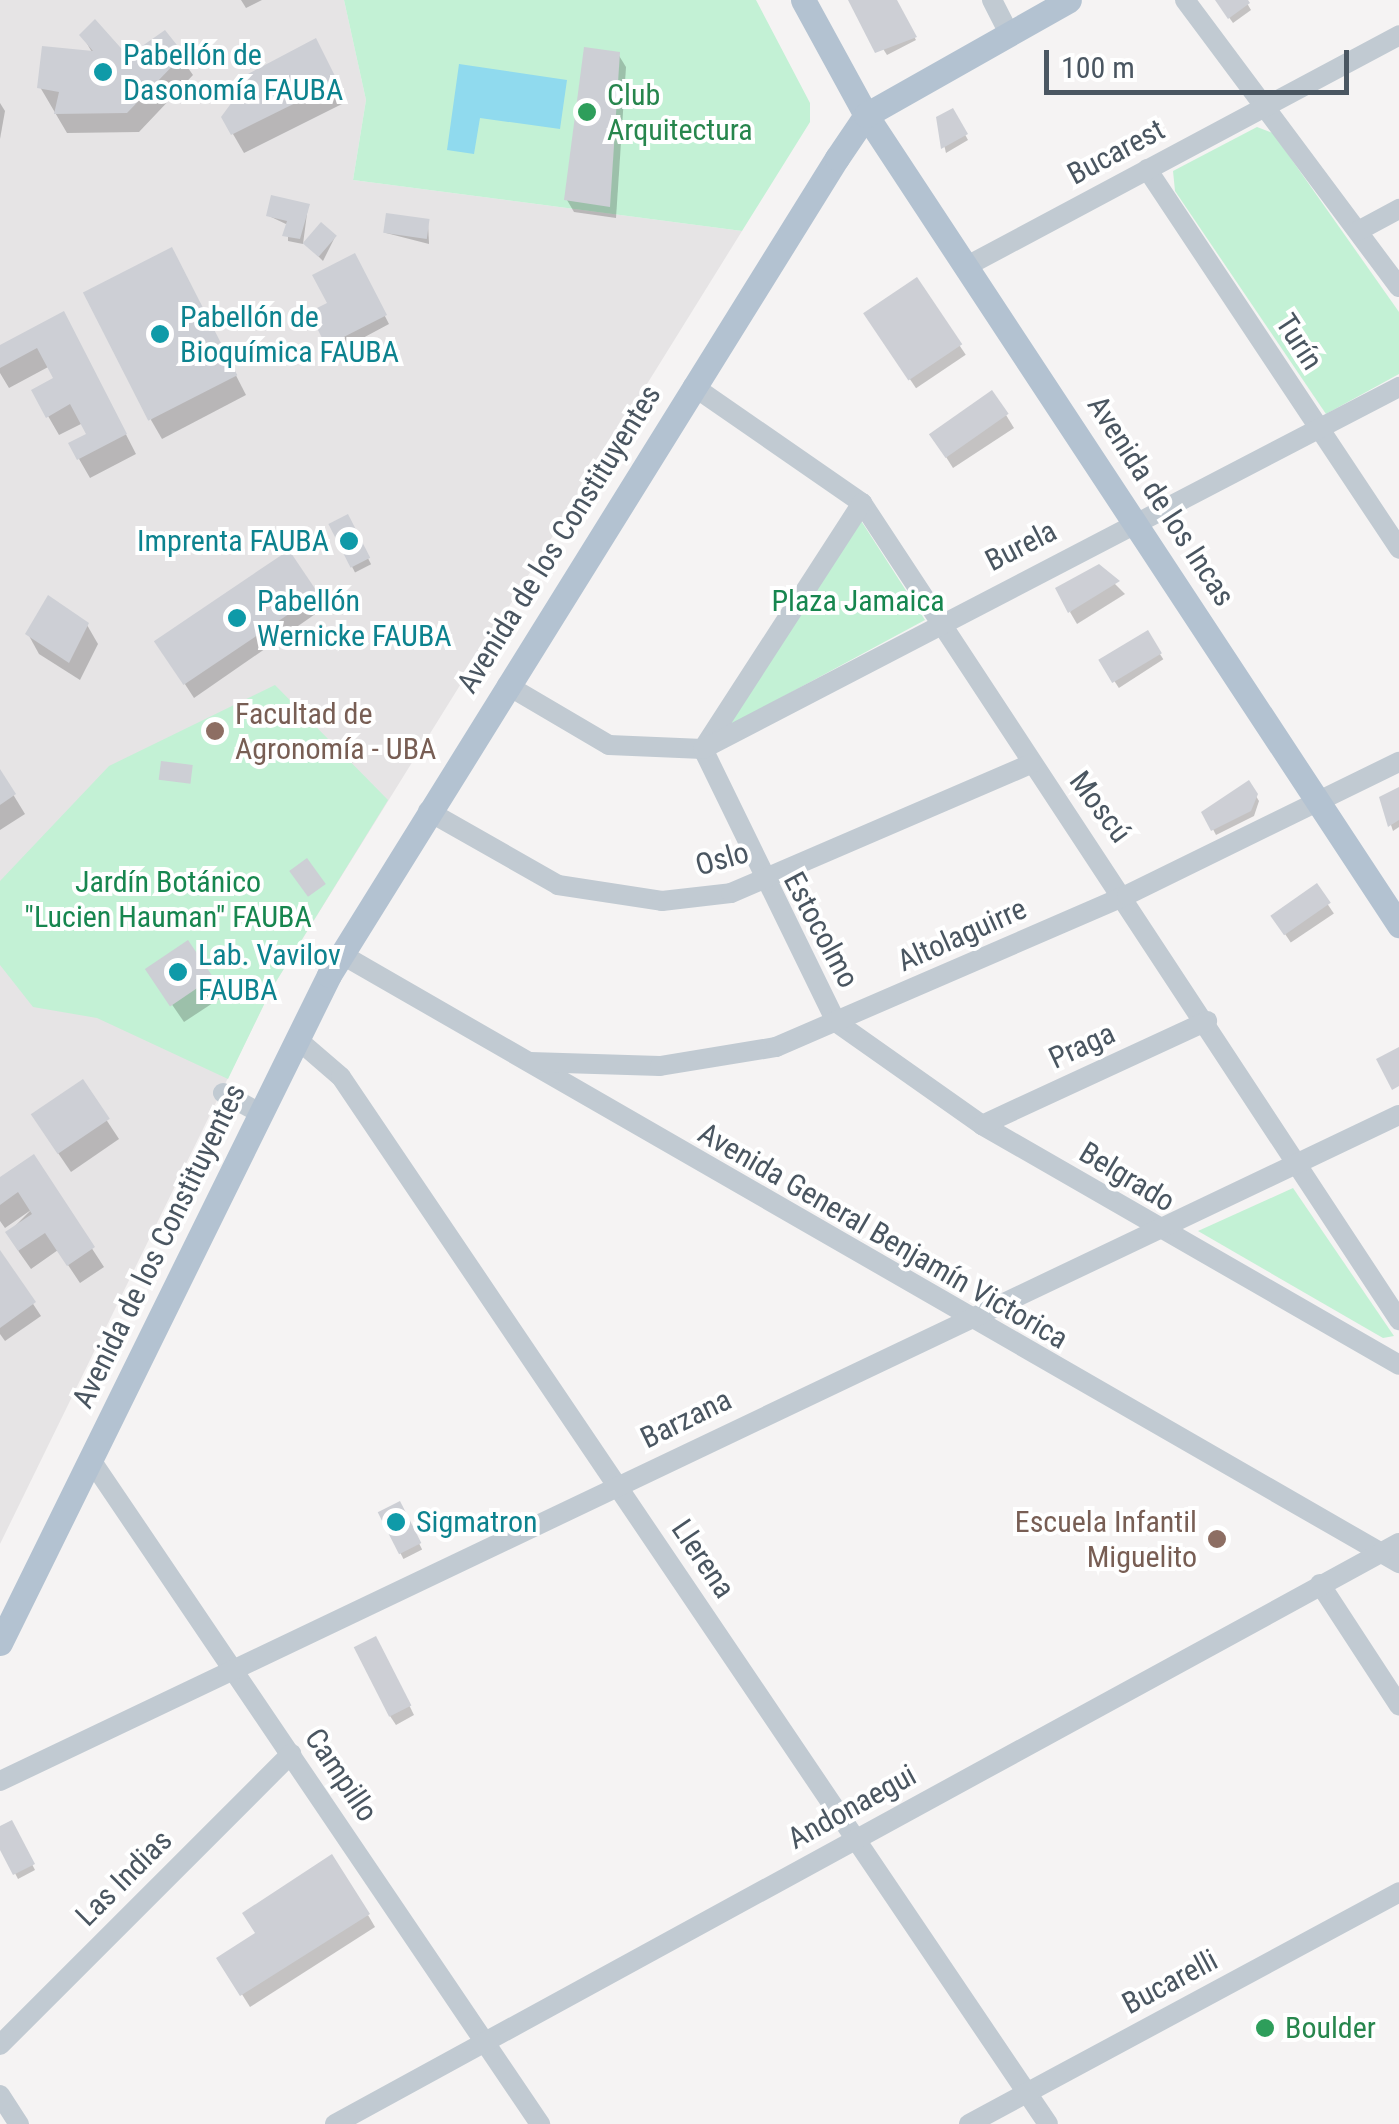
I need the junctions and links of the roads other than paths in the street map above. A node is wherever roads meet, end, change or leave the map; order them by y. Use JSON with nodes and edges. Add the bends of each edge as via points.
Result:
{"nodes":[{"id":1,"x":803,"y":0,"type":"edge"},
{"id":2,"x":992,"y":0,"type":"edge"},
{"id":3,"x":1069,"y":0,"type":"edge"},
{"id":4,"x":1185,"y":0,"type":"edge"},
{"id":5,"x":1009,"y":33,"type":"junction"},
{"id":6,"x":1399,"y":34,"type":"edge"},
{"id":7,"x":1263,"y":108,"type":"junction"},
{"id":8,"x":866,"y":115,"type":"junction"},
{"id":9,"x":1147,"y":168,"type":"junction"},
{"id":10,"x":1399,"y":210,"type":"edge"},
{"id":11,"x":1358,"y":232,"type":"junction"},
{"id":12,"x":967,"y":266,"type":"junction"},
{"id":13,"x":1399,"y":287,"type":"edge"},
{"id":14,"x":693,"y":386,"type":"junction"},
{"id":15,"x":1399,"y":387,"type":"edge"},
{"id":16,"x":1320,"y":430,"type":"junction"},
{"id":17,"x":862,"y":503,"type":"junction"},
{"id":18,"x":1135,"y":522,"type":"junction"},
{"id":19,"x":1399,"y":549,"type":"edge"},
{"id":20,"x":940,"y":620,"type":"junction"},
{"id":21,"x":507,"y":684,"type":"junction"},
{"id":22,"x":703,"y":749,"type":"junction"},
{"id":23,"x":1399,"y":762,"type":"edge"},
{"id":24,"x":1030,"y":764,"type":"junction"},
{"id":25,"x":1318,"y":800,"type":"junction"},
{"id":26,"x":428,"y":811,"type":"junction"},
{"id":27,"x":761,"y":880,"type":"junction"},
{"id":28,"x":1128,"y":895,"type":"junction"},
{"id":29,"x":1399,"y":925,"type":"edge"},
{"id":30,"x":341,"y":954,"type":"junction"},
{"id":31,"x":1207,"y":1021,"type":"junction"},
{"id":32,"x":836,"y":1022,"type":"junction"},
{"id":33,"x":296,"y":1039,"type":"junction"},
{"id":34,"x":523,"y":1062,"type":"junction"},
{"id":35,"x":223,"y":1093,"type":"dead end"},
{"id":36,"x":260,"y":1113,"type":"junction"},
{"id":37,"x":1399,"y":1115,"type":"edge"},
{"id":38,"x":982,"y":1125,"type":"junction"},
{"id":39,"x":1300,"y":1164,"type":"junction"},
{"id":40,"x":1158,"y":1231,"type":"junction"},
{"id":41,"x":963,"y":1320,"type":"junction"},
{"id":42,"x":1399,"y":1320,"type":"edge"},
{"id":43,"x":1399,"y":1365,"type":"edge"},
{"id":44,"x":91,"y":1460,"type":"junction"},
{"id":45,"x":618,"y":1485,"type":"junction"},
{"id":46,"x":1393,"y":1553,"type":"edge"},
{"id":47,"x":1320,"y":1584,"type":"junction"},
{"id":48,"x":0,"y":1643,"type":"edge"},
{"id":49,"x":231,"y":1667,"type":"junction"},
{"id":50,"x":1399,"y":1706,"type":"edge"},
{"id":51,"x":291,"y":1754,"type":"junction"},
{"id":52,"x":0,"y":1781,"type":"edge"},
{"id":53,"x":854,"y":1840,"type":"junction"},
{"id":54,"x":1399,"y":1892,"type":"edge"},
{"id":55,"x":486,"y":2042,"type":"junction"},
{"id":56,"x":0,"y":2045,"type":"edge"},
{"id":57,"x":1028,"y":2093,"type":"junction"},
{"id":58,"x":0,"y":2095,"type":"edge"},
{"id":59,"x":20,"y":2124,"type":"edge"},
{"id":60,"x":335,"y":2124,"type":"edge"},
{"id":61,"x":540,"y":2124,"type":"edge"},
{"id":62,"x":969,"y":2124,"type":"edge"},
{"id":63,"x":1048,"y":2124,"type":"edge"}],
"edges":[{"from":1,"to":8,"type":"main road","name":"Avenida de los Incas"},
{"from":2,"to":5,"type":"street"},
{"from":3,"to":5,"type":"main road","name":"Avenida de los Constituyentes"},
{"from":4,"to":7,"type":"street"},
{"from":5,"to":8,"type":"main road","name":"Avenida de los Constituyentes"},
{"from":6,"to":7,"type":"street","name":"Bucarest"},
{"from":7,"to":9,"type":"street","name":"Bucarest"},
{"from":7,"to":11,"type":"street"},
{"from":8,"to":12,"type":"main road","name":"Avenida de los Incas"},
{"from":8,"to":14,"type":"main road","name":"Avenida de los Constituyentes"},
{"from":9,"to":12,"type":"street","name":"Bucarest"},
{"from":9,"to":16,"type":"street","name":"Turín"},
{"from":10,"to":11,"type":"street"},
{"from":11,"to":13,"type":"street"},
{"from":12,"to":18,"type":"main road","name":"Avenida de los Incas"},
{"from":14,"to":17,"type":"street","name":"Moscú"},
{"from":14,"to":21,"type":"main road","name":"Avenida de los Constituyentes"},
{"from":15,"to":16,"type":"street","name":"Burela"},
{"from":16,"to":18,"type":"street","name":"Burela"},
{"from":16,"to":19,"type":"street","name":"Turín"},
{"from":17,"to":20,"type":"street","name":"Moscú"},
{"from":17,"to":22,"type":"street"},
{"from":18,"to":20,"type":"street","name":"Burela"},
{"from":18,"to":25,"type":"main road","name":"Avenida de los Incas"},
{"from":20,"to":22,"type":"street","name":"Burela"},
{"from":20,"to":24,"type":"street","name":"Moscú"},
{"from":21,"to":22,"type":"street","via":[[609,745]]},
{"from":21,"to":26,"type":"main road","name":"Avenida de los Constituyentes"},
{"from":22,"to":27,"type":"street","name":"Estocolmo"},
{"from":23,"to":25,"type":"street","name":"Altolaguirre"},
{"from":24,"to":27,"type":"street","name":"Oslo"},
{"from":24,"to":28,"type":"street","name":"Moscú"},
{"from":25,"to":28,"type":"street","name":"Altolaguirre"},
{"from":25,"to":29,"type":"main road","name":"Avenida de los Incas"},
{"from":26,"to":27,"type":"street","name":"Oslo","via":[[518,868],[594,895],[697,898]]},
{"from":26,"to":30,"type":"main road","name":"Avenida de los Constituyentes"},
{"from":27,"to":32,"type":"street","name":"Estocolmo"},
{"from":28,"to":31,"type":"street","name":"Moscú"},
{"from":28,"to":32,"type":"street","name":"Altolaguirre"},
{"from":30,"to":33,"type":"main road","name":"Avenida de los Constituyentes"},
{"from":30,"to":34,"type":"street","name":"Avenida General Benjamín Victorica"},
{"from":31,"to":38,"type":"street","name":"Praga"},
{"from":31,"to":39,"type":"street","name":"Moscú"},
{"from":32,"to":34,"type":"street","name":"Altolaguirre","via":[[702,1063]]},
{"from":32,"to":38,"type":"street","name":"Belgrado"},
{"from":33,"to":36,"type":"main road","name":"Avenida de los Constituyentes"},
{"from":33,"to":45,"type":"street","name":"Llerena","via":[[341,1076]]},
{"from":34,"to":41,"type":"street","name":"Avenida General Benjamín Victorica"},
{"from":35,"to":36,"type":"street"},
{"from":36,"to":44,"type":"main road","name":"Avenida de los Constituyentes"},
{"from":37,"to":39,"type":"street","name":"Barzana"},
{"from":38,"to":40,"type":"street","name":"Belgrado"},
{"from":39,"to":40,"type":"street","name":"Barzana"},
{"from":39,"to":42,"type":"street","name":"Moscú"},
{"from":40,"to":41,"type":"street","name":"Barzana"},
{"from":40,"to":43,"type":"street","name":"Belgrado"},
{"from":41,"to":45,"type":"street","name":"Barzana"},
{"from":41,"to":46,"type":"street","name":"Avenida General Benjamín Victorica"},
{"from":44,"to":48,"type":"main road","name":"Avenida de los Constituyentes"},
{"from":44,"to":49,"type":"street","name":"Campillo"},
{"from":45,"to":49,"type":"street","name":"Barzana"},
{"from":45,"to":53,"type":"street","name":"Llerena"},
{"from":46,"to":47,"type":"street","name":"Andonaegui"},
{"from":47,"to":50,"type":"street"},
{"from":47,"to":53,"type":"street","name":"Andonaegui"},
{"from":49,"to":51,"type":"street","name":"Campillo"},
{"from":49,"to":52,"type":"street","name":"Barzana"},
{"from":51,"to":55,"type":"street","name":"Campillo"},
{"from":51,"to":56,"type":"street","name":"Las Indias"},
{"from":53,"to":55,"type":"street","name":"Andonaegui"},
{"from":53,"to":57,"type":"street","name":"Llerena"},
{"from":54,"to":57,"type":"street","name":"Bucarelli"},
{"from":55,"to":60,"type":"street","name":"Andonaegui"},
{"from":55,"to":61,"type":"street","name":"Campillo"},
{"from":57,"to":62,"type":"street","name":"Bucarelli"},
{"from":57,"to":63,"type":"street","name":"Llerena"},
{"from":58,"to":59,"type":"street"}]}
